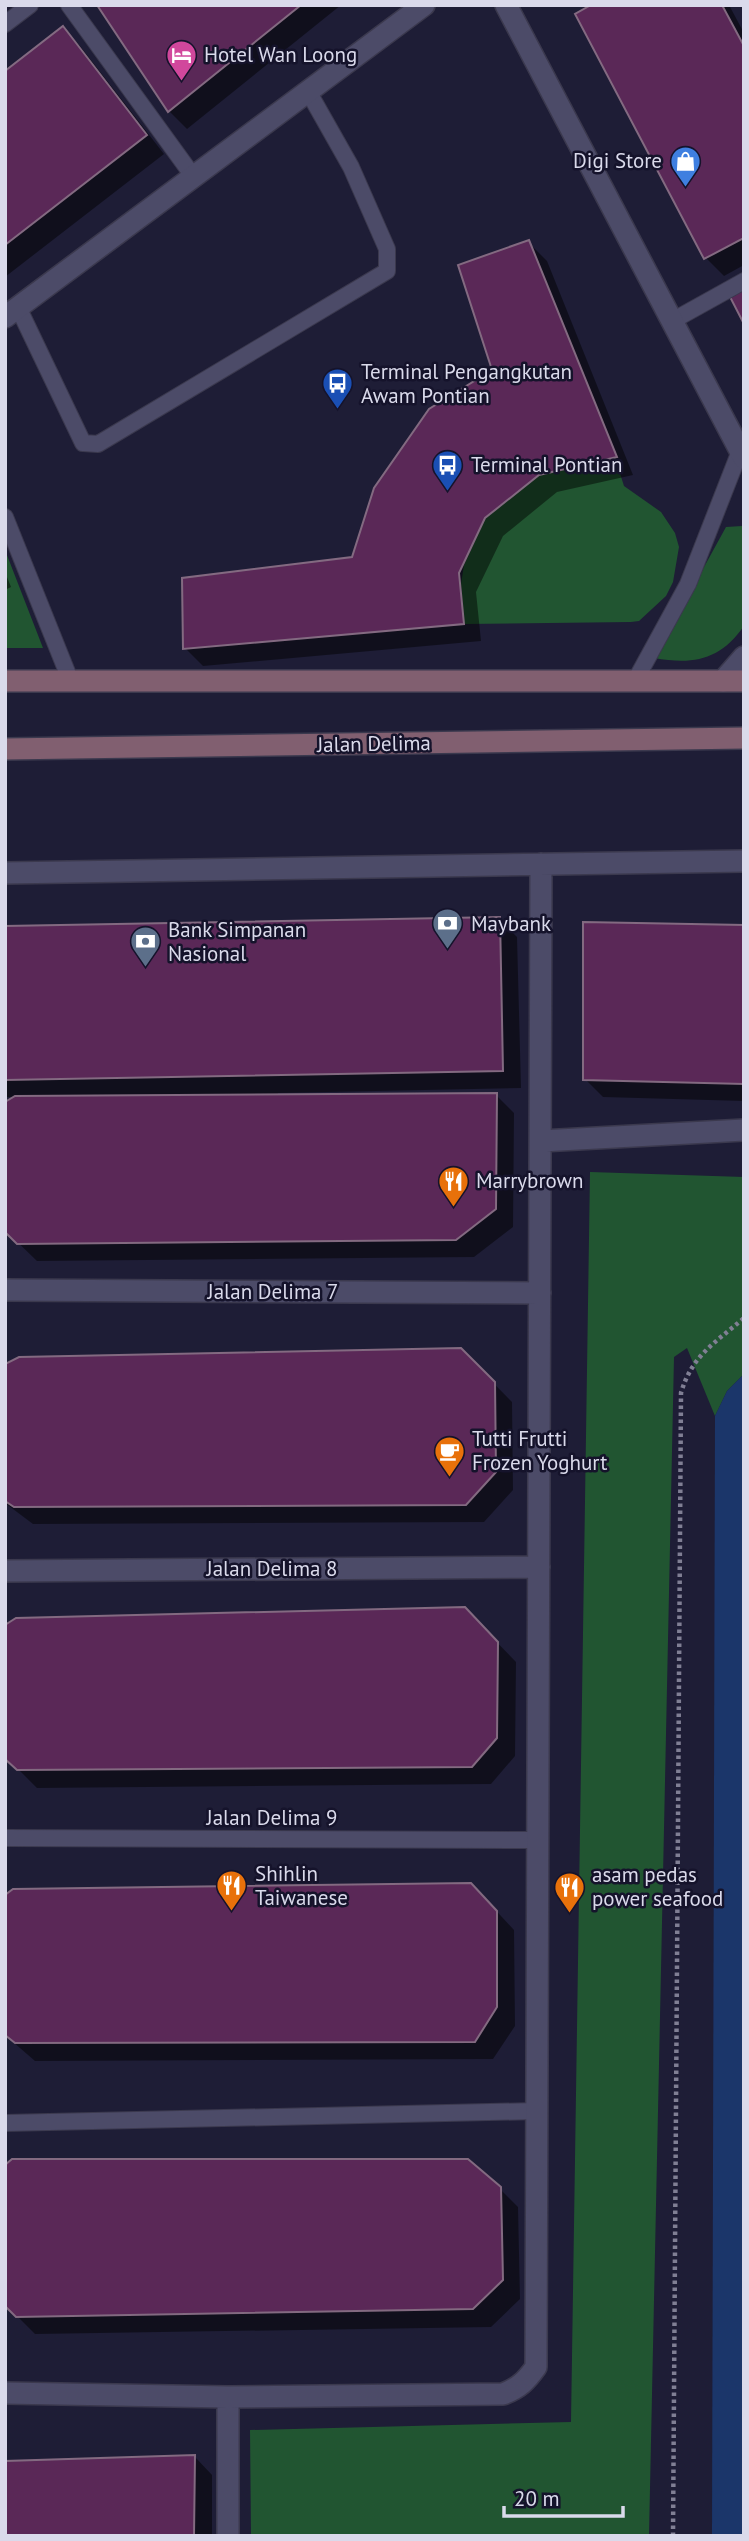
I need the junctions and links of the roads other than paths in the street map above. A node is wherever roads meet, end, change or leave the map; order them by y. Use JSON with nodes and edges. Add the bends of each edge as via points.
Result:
{"nodes":[{"id":1,"x":30,"y":5,"type":"edge"},
{"id":2,"x":69,"y":5,"type":"edge"},
{"id":3,"x":424,"y":5,"type":"edge"},
{"id":4,"x":506,"y":5,"type":"edge"},
{"id":5,"x":5,"y":24,"type":"edge"},
{"id":6,"x":308,"y":91,"type":"junction"},
{"id":7,"x":193,"y":176,"type":"junction"},
{"id":8,"x":744,"y":281,"type":"edge"},
{"id":9,"x":12,"y":312,"type":"edge"},
{"id":10,"x":672,"y":321,"type":"junction"},
{"id":11,"x":742,"y":455,"type":"edge"},
{"id":12,"x":5,"y":517,"type":"edge"},
{"id":13,"x":744,"y":656,"type":"edge"},
{"id":14,"x":5,"y":681,"type":"edge"},
{"id":15,"x":71,"y":681,"type":"junction"},
{"id":16,"x":635,"y":681,"type":"junction"},
{"id":17,"x":733,"y":681,"type":"edge"},
{"id":18,"x":744,"y":738,"type":"edge"},
{"id":19,"x":5,"y":749,"type":"edge"},
{"id":20,"x":744,"y":861,"type":"edge"},
{"id":21,"x":541,"y":864,"type":"junction"},
{"id":22,"x":5,"y":873,"type":"edge"},
{"id":23,"x":744,"y":1130,"type":"edge"},
{"id":24,"x":541,"y":1141,"type":"junction"},
{"id":25,"x":5,"y":1290,"type":"edge"},
{"id":26,"x":540,"y":1293,"type":"junction"},
{"id":27,"x":539,"y":1567,"type":"junction"},
{"id":28,"x":5,"y":1571,"type":"edge"},
{"id":29,"x":5,"y":1838,"type":"edge"},
{"id":30,"x":538,"y":1840,"type":"junction"},
{"id":31,"x":537,"y":2112,"type":"junction"},
{"id":32,"x":5,"y":2123,"type":"edge"},
{"id":33,"x":5,"y":2393,"type":"edge"},
{"id":34,"x":228,"y":2397,"type":"junction"},
{"id":35,"x":228,"y":2536,"type":"edge"}],
"edges":[{"from":1,"to":5,"type":"lane"},
{"from":2,"to":7,"type":"lane"},
{"from":3,"to":6,"type":"street"},
{"from":4,"to":10,"type":"street"},
{"from":6,"to":7,"type":"street"},
{"from":6,"to":9,"type":"lane","via":[[351,167],[387,248],[387,271],[98,444],[83,443]]},
{"from":7,"to":9,"type":"street"},
{"from":8,"to":10,"type":"lane"},
{"from":10,"to":11,"type":"street"},
{"from":11,"to":16,"type":"lane","via":[[688,584]]},
{"from":12,"to":15,"type":"lane"},
{"from":13,"to":17,"type":"street"},
{"from":14,"to":15,"type":"street"},
{"from":15,"to":16,"type":"street"},
{"from":16,"to":17,"type":"street"},
{"from":18,"to":19,"type":"street","name":"Jalan Delima"},
{"from":20,"to":21,"type":"street"},
{"from":21,"to":22,"type":"street"},
{"from":21,"to":24,"type":"street"},
{"from":23,"to":24,"type":"street"},
{"from":24,"to":26,"type":"street"},
{"from":25,"to":26,"type":"street","name":"Jalan Delima 7"},
{"from":26,"to":27,"type":"street"},
{"from":27,"to":28,"type":"street","name":"Jalan Delima 8"},
{"from":27,"to":30,"type":"street"},
{"from":29,"to":30,"type":"lane","name":"Jalan Delima 9"},
{"from":30,"to":31,"type":"street"},
{"from":31,"to":32,"type":"lane"},
{"from":31,"to":34,"type":"street","via":[[536,2367],[526,2381],[503,2395]]},
{"from":33,"to":34,"type":"street"},
{"from":34,"to":35,"type":"street"}]}
